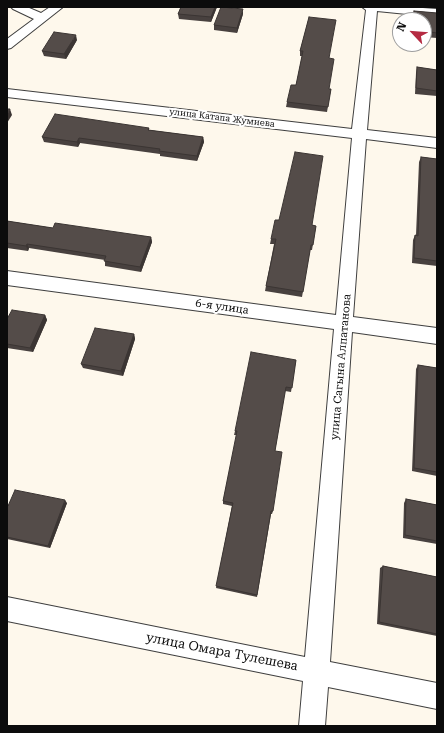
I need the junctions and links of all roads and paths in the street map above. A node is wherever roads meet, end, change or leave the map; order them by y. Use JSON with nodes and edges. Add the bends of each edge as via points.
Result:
{"nodes":[{"id":1,"x":17,"y":7,"type":"edge"},
{"id":2,"x":57,"y":7,"type":"edge"},
{"id":3,"x":368,"y":7,"type":"edge"},
{"id":4,"x":372,"y":7,"type":"edge"},
{"id":5,"x":437,"y":13,"type":"edge"},
{"id":6,"x":41,"y":18,"type":"junction"},
{"id":7,"x":7,"y":44,"type":"edge"},
{"id":8,"x":7,"y":93,"type":"edge"},
{"id":9,"x":359,"y":134,"type":"junction"},
{"id":10,"x":437,"y":142,"type":"edge"},
{"id":11,"x":7,"y":278,"type":"edge"},
{"id":12,"x":344,"y":323,"type":"junction"},
{"id":13,"x":437,"y":336,"type":"edge"},
{"id":14,"x":7,"y":609,"type":"edge"},
{"id":15,"x":316,"y":671,"type":"junction"},
{"id":16,"x":437,"y":696,"type":"edge"},
{"id":17,"x":312,"y":726,"type":"edge"}],
"edges":[{"from":1,"to":6,"type":"street"},
{"from":2,"to":6,"type":"street"},
{"from":3,"to":4,"type":"street"},
{"from":4,"to":5,"type":"street"},
{"from":4,"to":9,"type":"street","name":"улица Сагына Алпатанова"},
{"from":6,"to":7,"type":"street"},
{"from":8,"to":9,"type":"street","name":"улица Катапа Жумиева"},
{"from":9,"to":10,"type":"street","name":"улица Катапа Жумиева"},
{"from":9,"to":12,"type":"street","name":"улица Сагына Алпатанова"},
{"from":11,"to":12,"type":"street","name":"6-я улица"},
{"from":12,"to":13,"type":"street","name":"6-я улица"},
{"from":12,"to":15,"type":"street","name":"улица Сагына Алпатанова"},
{"from":14,"to":15,"type":"street","name":"улица Омара Тулешева"},
{"from":15,"to":16,"type":"street","name":"улица Омара Тулешева"},
{"from":15,"to":17,"type":"street","name":"улица Сагына Алпатанова"}]}
